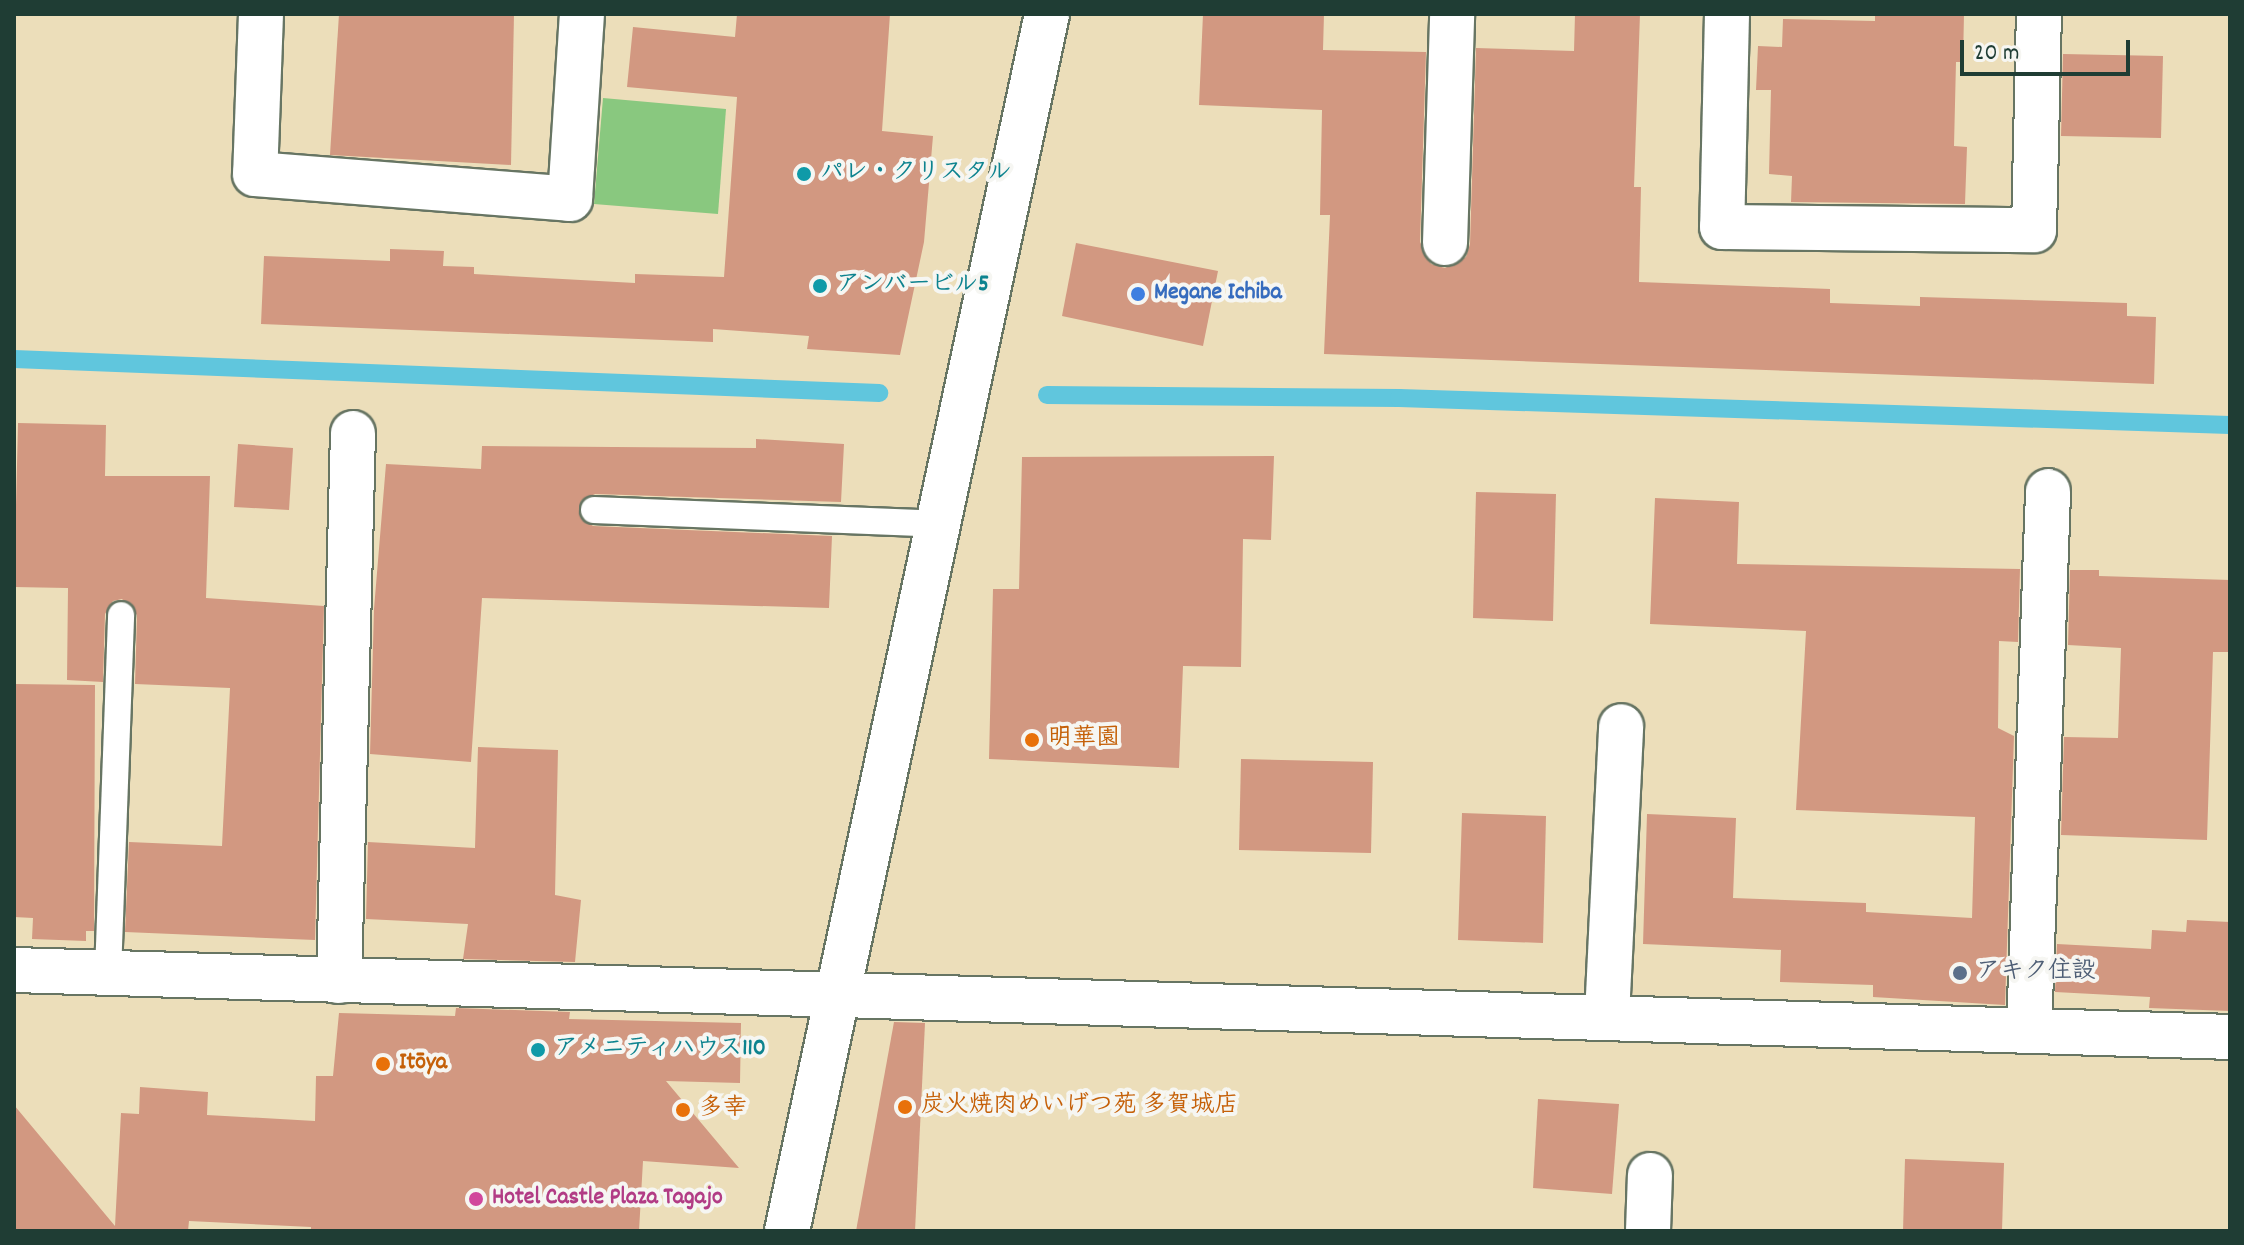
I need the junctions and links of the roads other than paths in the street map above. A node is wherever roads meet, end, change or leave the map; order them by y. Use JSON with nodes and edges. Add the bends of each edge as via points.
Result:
{"nodes":[{"id":1,"x":261,"y":14,"type":"edge"},
{"id":2,"x":582,"y":14,"type":"edge"},
{"id":3,"x":1047,"y":14,"type":"edge"},
{"id":4,"x":1452,"y":14,"type":"edge"},
{"id":5,"x":1727,"y":14,"type":"edge"},
{"id":6,"x":2039,"y":14,"type":"edge"},
{"id":7,"x":1445,"y":243,"type":"dead end"},
{"id":8,"x":353,"y":433,"type":"dead end"},
{"id":9,"x":2048,"y":491,"type":"dead end"},
{"id":10,"x":594,"y":510,"type":"dead end"},
{"id":11,"x":938,"y":524,"type":"junction"},
{"id":12,"x":121,"y":615,"type":"dead end"},
{"id":13,"x":1621,"y":726,"type":"dead end"},
{"id":14,"x":14,"y":970,"type":"edge"},
{"id":15,"x":108,"y":973,"type":"junction"},
{"id":16,"x":339,"y":981,"type":"junction"},
{"id":17,"x":837,"y":995,"type":"junction"},
{"id":18,"x":1607,"y":1016,"type":"junction"},
{"id":19,"x":2029,"y":1031,"type":"junction"},
{"id":20,"x":2230,"y":1037,"type":"edge"},
{"id":21,"x":1650,"y":1175,"type":"dead end"},
{"id":22,"x":787,"y":1231,"type":"edge"},
{"id":23,"x":1648,"y":1231,"type":"edge"}],
"edges":[{"from":1,"to":2,"type":"street","via":[[255,174],[570,199]]},
{"from":3,"to":11,"type":"street"},
{"from":4,"to":7,"type":"street"},
{"from":5,"to":6,"type":"street","via":[[1722,227],[2034,230]]},
{"from":8,"to":16,"type":"street"},
{"from":9,"to":19,"type":"street"},
{"from":10,"to":11,"type":"lane"},
{"from":11,"to":17,"type":"street"},
{"from":12,"to":15,"type":"lane"},
{"from":13,"to":18,"type":"street"},
{"from":14,"to":15,"type":"street"},
{"from":15,"to":16,"type":"street"},
{"from":16,"to":17,"type":"street"},
{"from":17,"to":18,"type":"street"},
{"from":17,"to":22,"type":"street"},
{"from":18,"to":19,"type":"street"},
{"from":19,"to":20,"type":"street"},
{"from":21,"to":23,"type":"street"}]}
